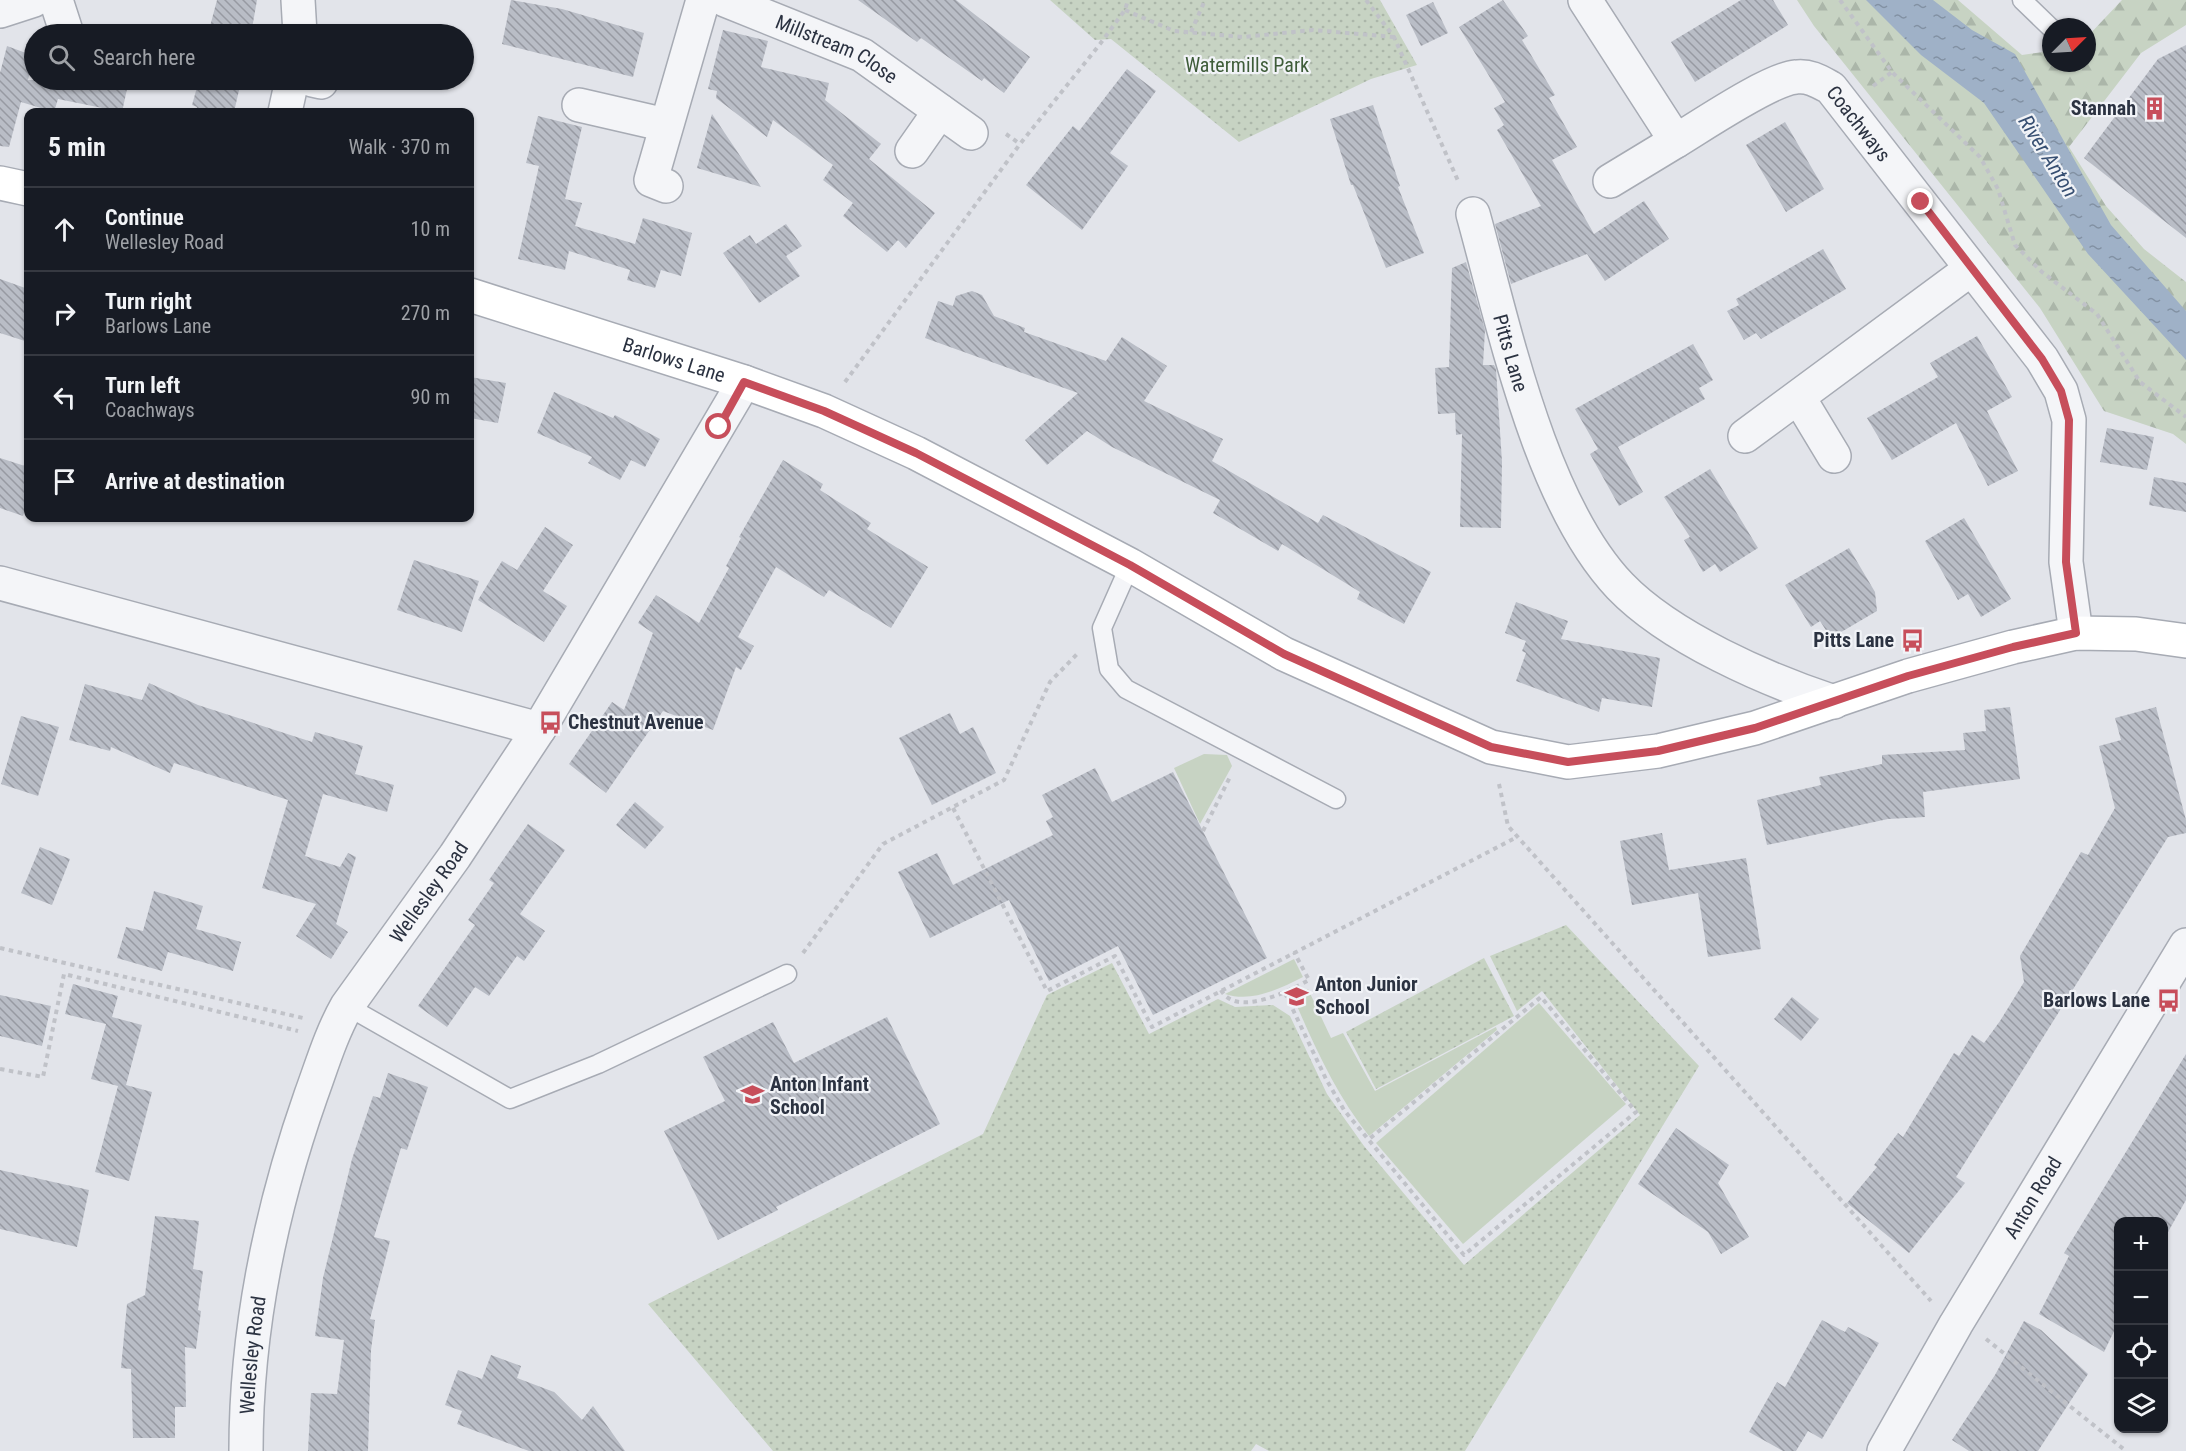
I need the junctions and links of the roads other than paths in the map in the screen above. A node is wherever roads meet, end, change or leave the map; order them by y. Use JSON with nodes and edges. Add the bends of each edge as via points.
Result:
{"nodes":[{"id":1,"x":34,"y":0,"type":"edge"},
{"id":2,"x":56,"y":0,"type":"edge"},
{"id":3,"x":298,"y":0,"type":"edge"},
{"id":4,"x":703,"y":0,"type":"edge"},
{"id":5,"x":725,"y":0,"type":"edge"},
{"id":6,"x":1585,"y":0,"type":"edge"},
{"id":7,"x":2022,"y":0,"type":"edge"},
{"id":8,"x":0,"y":11,"type":"edge"},
{"id":9,"x":2042,"y":19,"type":"edge"},
{"id":10,"x":64,"y":24,"type":"edge"},
{"id":11,"x":299,"y":24,"type":"edge"},
{"id":12,"x":301,"y":90,"type":"edge"},
{"id":13,"x":579,"y":105,"type":"dead end"},
{"id":14,"x":288,"y":108,"type":"edge"},
{"id":15,"x":940,"y":111,"type":"junction"},
{"id":16,"x":666,"y":125,"type":"junction"},
{"id":17,"x":971,"y":133,"type":"dead end"},
{"id":18,"x":1676,"y":141,"type":"junction"},
{"id":19,"x":912,"y":151,"type":"dead end"},
{"id":20,"x":1610,"y":181,"type":"dead end"},
{"id":21,"x":0,"y":183,"type":"edge"},
{"id":22,"x":666,"y":186,"type":"dead end"},
{"id":23,"x":24,"y":188,"type":"edge"},
{"id":24,"x":1473,"y":214,"type":"road end"},
{"id":25,"x":1971,"y":269,"type":"junction"},
{"id":26,"x":474,"y":297,"type":"edge"},
{"id":27,"x":744,"y":382,"type":"junction"},
{"id":28,"x":1799,"y":398,"type":"junction"},
{"id":29,"x":1745,"y":436,"type":"dead end"},
{"id":30,"x":1834,"y":456,"type":"dead end"},
{"id":31,"x":1130,"y":565,"type":"junction"},
{"id":32,"x":0,"y":583,"type":"edge"},
{"id":33,"x":2076,"y":633,"type":"junction"},
{"id":34,"x":2186,"y":641,"type":"edge"},
{"id":35,"x":1834,"y":702,"type":"junction"},
{"id":36,"x":539,"y":729,"type":"junction"},
{"id":37,"x":1336,"y":799,"type":"dead end"},
{"id":38,"x":2186,"y":945,"type":"edge"},
{"id":39,"x":787,"y":974,"type":"road end"},
{"id":40,"x":338,"y":1024,"type":"junction"},
{"id":41,"x":246,"y":1451,"type":"edge"},
{"id":42,"x":1884,"y":1451,"type":"edge"}],
"edges":[{"from":1,"to":8,"type":"street"},
{"from":2,"to":10,"type":"street"},
{"from":3,"to":11,"type":"street"},
{"from":4,"to":16,"type":"street"},
{"from":5,"to":15,"type":"street","name":"Millstream Close","via":[[862,55]]},
{"from":6,"to":18,"type":"street"},
{"from":7,"to":9,"type":"lane"},
{"from":12,"to":14,"type":"street"},
{"from":13,"to":16,"type":"street"},
{"from":15,"to":17,"type":"street","name":"Millstream Close"},
{"from":15,"to":19,"type":"street"},
{"from":16,"to":22,"type":"street","via":[[651,180]]},
{"from":18,"to":20,"type":"street","name":"Coachways"},
{"from":18,"to":25,"type":"street","name":"Coachways","via":[[1767,87],[1796,76],[1814,78],[1831,88],[1845,105]]},
{"from":21,"to":23,"type":"street"},
{"from":24,"to":35,"type":"street","name":"Pitts Lane","via":[[1548,466],[1589,547],[1621,587],[1660,619],[1783,685]]},
{"from":25,"to":28,"type":"street"},
{"from":25,"to":33,"type":"street","name":"Coachways","via":[[2042,359],[2061,391],[2069,420],[2066,562]]},
{"from":26,"to":27,"type":"street","name":"Barlows Lane"},
{"from":27,"to":31,"type":"street","name":"Barlows Lane","via":[[824,411],[916,453]]},
{"from":27,"to":36,"type":"street","name":"Wellesley Road"},
{"from":28,"to":29,"type":"street"},
{"from":28,"to":30,"type":"street"},
{"from":31,"to":35,"type":"street","name":"Barlows Lane","via":[[1284,654],[1491,747],[1568,762],[1658,751],[1755,728]]},
{"from":31,"to":37,"type":"lane","via":[[1102,628],[1109,669],[1126,689]]},
{"from":32,"to":36,"type":"street"},
{"from":33,"to":34,"type":"street","name":"Barlows Lane","via":[[2136,634]]},
{"from":33,"to":35,"type":"street","name":"Barlows Lane","via":[[1908,676]]},
{"from":36,"to":40,"type":"street","name":"Wellesley Road"},
{"from":38,"to":42,"type":"street","name":"Anton Road","via":[[1956,1324]]},
{"from":39,"to":40,"type":"lane","via":[[598,1064],[510,1099]]},
{"from":40,"to":41,"type":"street","name":"Wellesley Road","via":[[292,1149],[255,1308]]}]}
